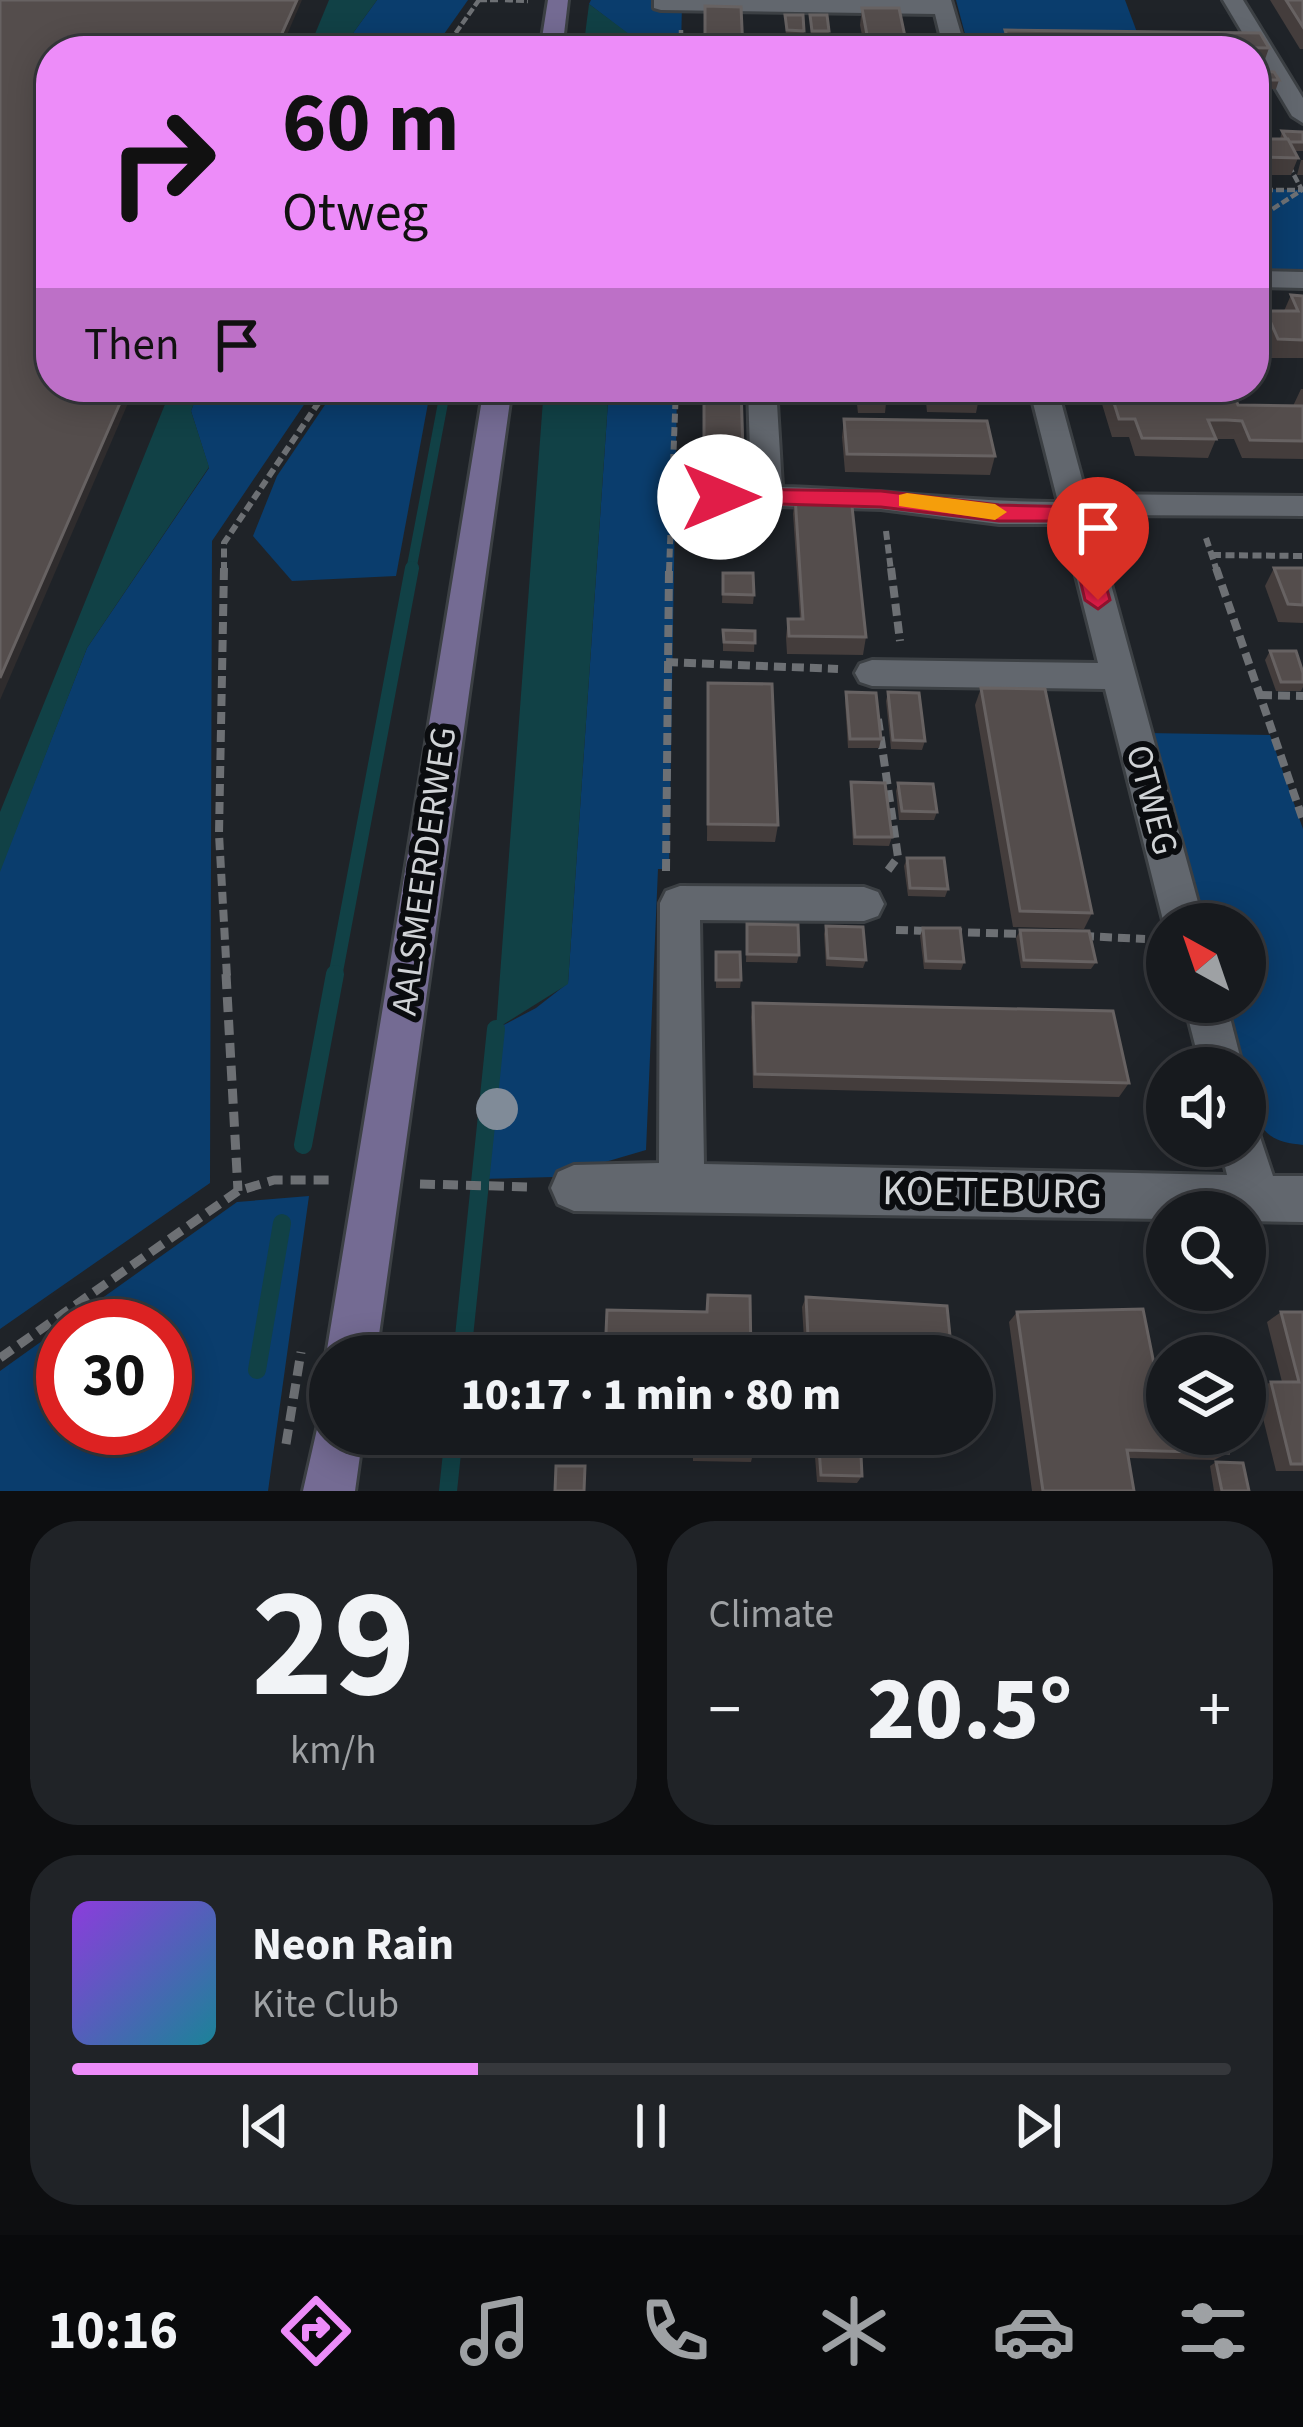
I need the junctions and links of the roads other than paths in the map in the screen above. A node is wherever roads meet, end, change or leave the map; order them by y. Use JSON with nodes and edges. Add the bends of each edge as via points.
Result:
{"nodes":[{"id":1,"x":558,"y":0,"type":"edge"},
{"id":2,"x":1233,"y":0,"type":"edge"},
{"id":3,"x":661,"y":4,"type":"dead end"},
{"id":4,"x":942,"y":4,"type":"edge"},
{"id":5,"x":553,"y":36,"type":"edge"},
{"id":6,"x":951,"y":36,"type":"edge"},
{"id":7,"x":1254,"y":36,"type":"edge"},
{"id":8,"x":1269,"y":63,"type":"edge"},
{"id":9,"x":1271,"y":66,"type":"junction"},
{"id":10,"x":1303,"y":67,"type":"edge"},
{"id":11,"x":1303,"y":116,"type":"edge"},
{"id":12,"x":1269,"y":279,"type":"edge"},
{"id":13,"x":1303,"y":280,"type":"edge"},
{"id":14,"x":497,"y":402,"type":"edge"},
{"id":15,"x":763,"y":402,"type":"edge"},
{"id":16,"x":1047,"y":402,"type":"edge"},
{"id":17,"x":720,"y":497,"type":"dead end"},
{"id":18,"x":767,"y":497,"type":"junction"},
{"id":19,"x":1303,"y":506,"type":"edge"},
{"id":20,"x":1075,"y":508,"type":"junction"},
{"id":21,"x":888,"y":673,"type":"road end"},
{"id":22,"x":1119,"y":676,"type":"junction"},
{"id":23,"x":1178,"y":903,"type":"edge"},
{"id":24,"x":864,"y":904,"type":"road end"},
{"id":25,"x":682,"y":1187,"type":"junction"},
{"id":26,"x":574,"y":1188,"type":"dead end"},
{"id":27,"x":1146,"y":1196,"type":"edge"},
{"id":28,"x":1266,"y":1198,"type":"edge"},
{"id":29,"x":1303,"y":1199,"type":"edge"},
{"id":30,"x":354,"y":1335,"type":"edge"},
{"id":31,"x":335,"y":1455,"type":"edge"},
{"id":32,"x":329,"y":1491,"type":"edge"}],
"edges":[{"from":1,"to":5,"type":"street"},
{"from":2,"to":7,"type":"street"},
{"from":3,"to":4,"type":"street"},
{"from":4,"to":6,"type":"street"},
{"from":8,"to":9,"type":"street"},
{"from":9,"to":10,"type":"street"},
{"from":9,"to":11,"type":"street"},
{"from":12,"to":13,"type":"street"},
{"from":14,"to":30,"type":"street","name":"AALSMEERDERWEG"},
{"from":15,"to":18,"type":"street"},
{"from":16,"to":20,"type":"street","name":"OTWEG"},
{"from":17,"to":18,"type":"street"},
{"from":18,"to":20,"type":"street","via":[[999,513]]},
{"from":19,"to":20,"type":"street"},
{"from":20,"to":22,"type":"street","name":"OTWEG"},
{"from":21,"to":22,"type":"street"},
{"from":22,"to":23,"type":"street","name":"OTWEG"},
{"from":24,"to":25,"type":"street","via":[[680,903]]},
{"from":25,"to":26,"type":"street","name":"KOETEBURG"},
{"from":25,"to":27,"type":"street","name":"KOETEBURG"},
{"from":28,"to":29,"type":"street","name":"KOETEBURG"},
{"from":31,"to":32,"type":"street"}]}
